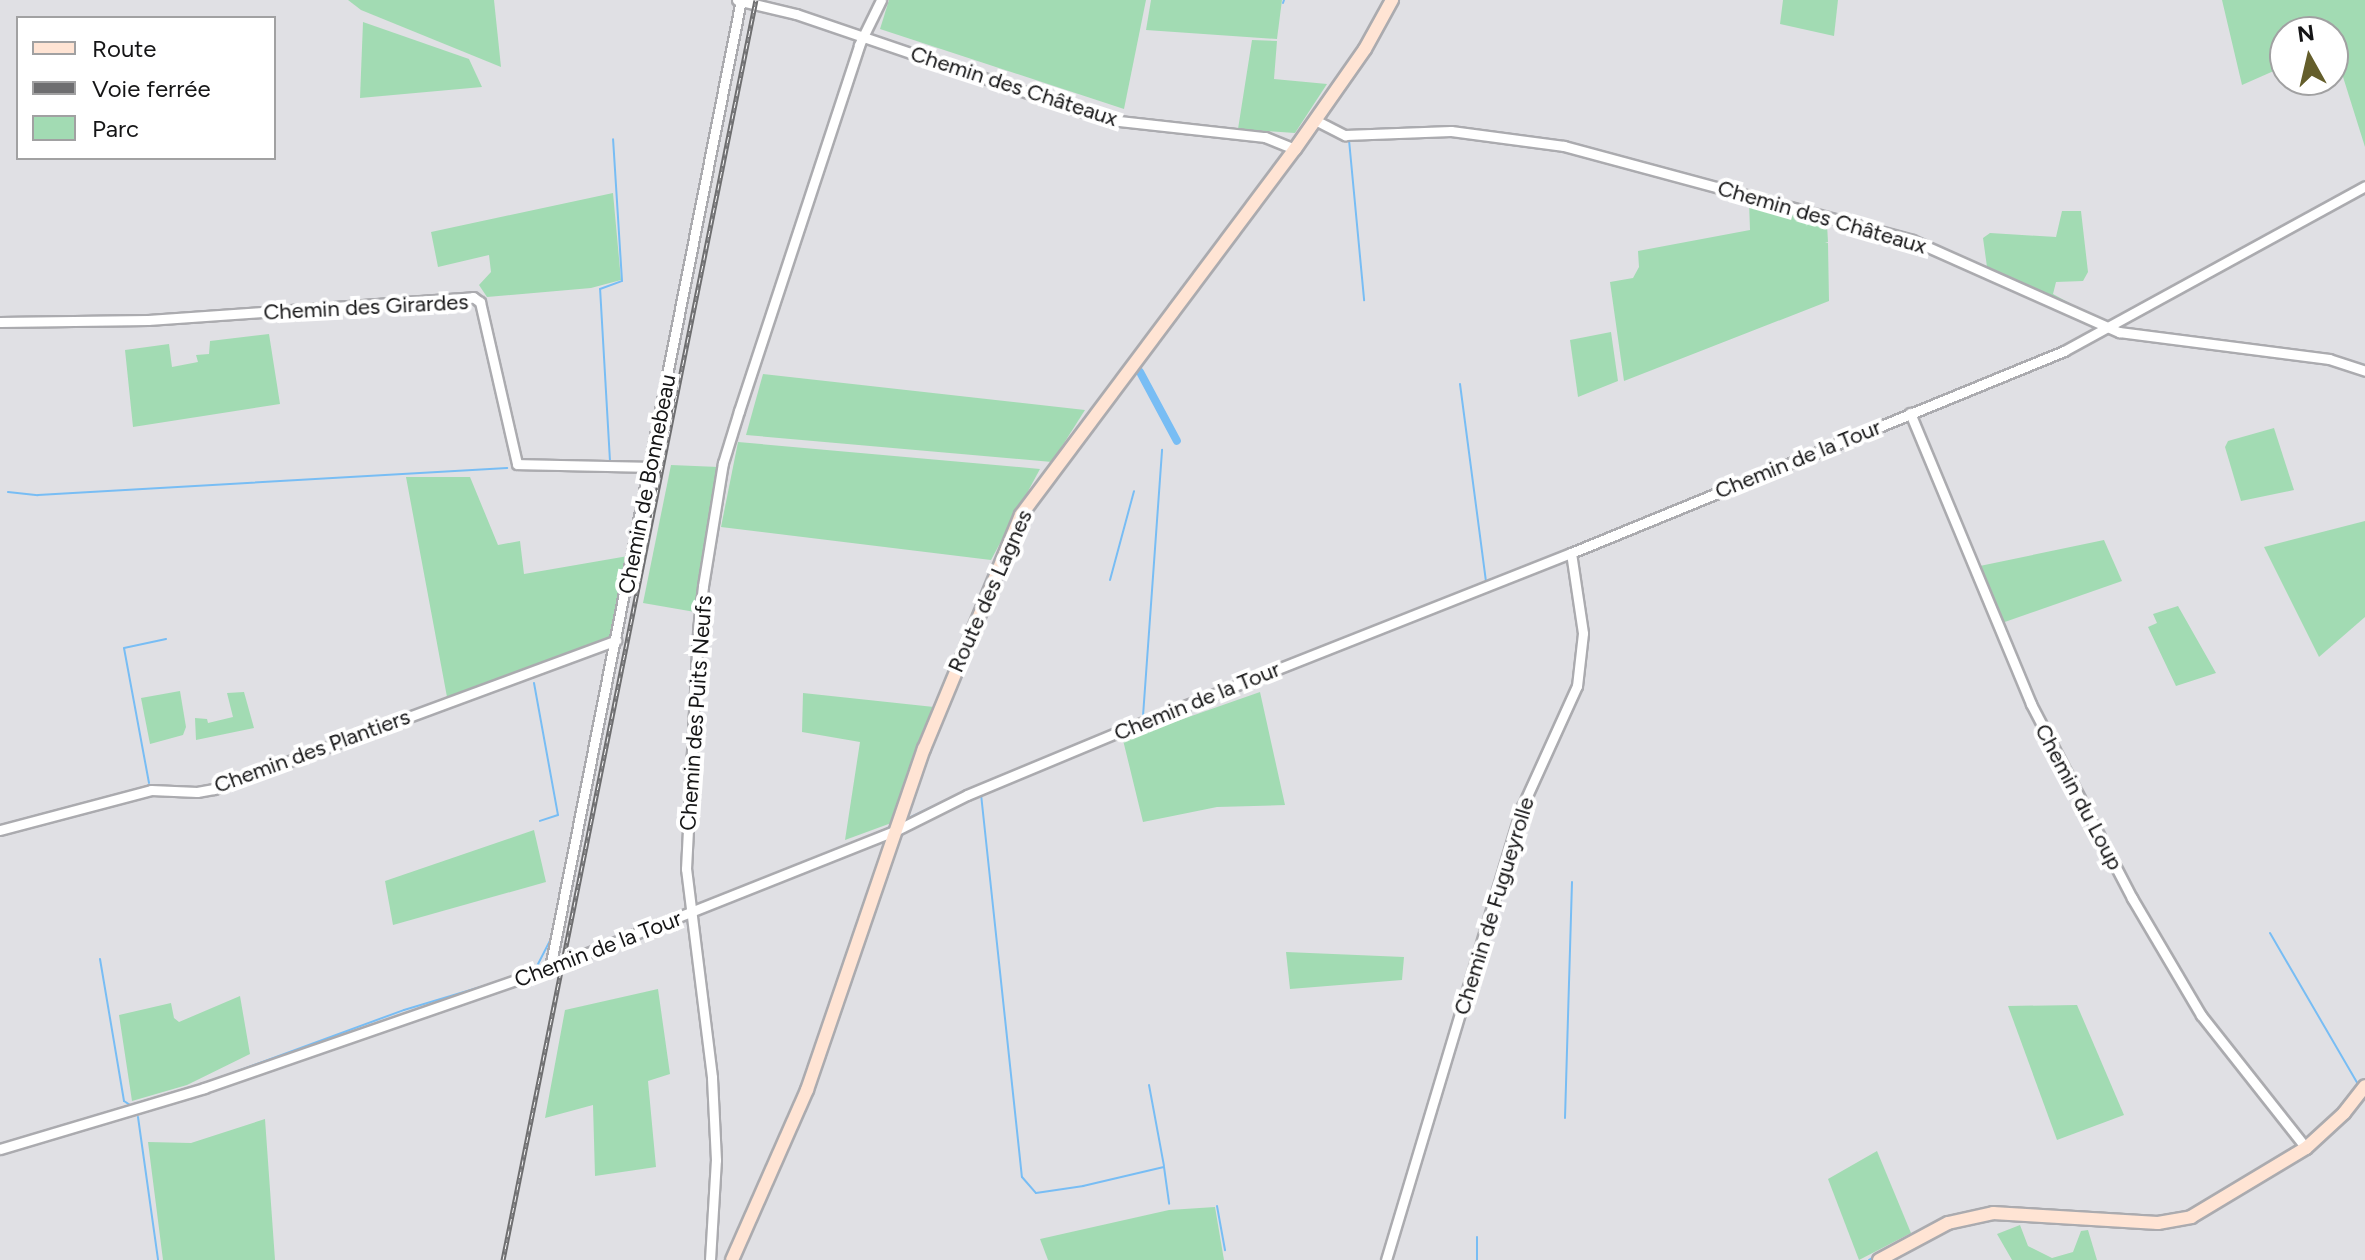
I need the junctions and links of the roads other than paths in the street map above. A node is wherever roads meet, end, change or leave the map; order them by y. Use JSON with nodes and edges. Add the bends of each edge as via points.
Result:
{"nodes":[{"id":1,"x":881,"y":0,"type":"edge"},
{"id":2,"x":1392,"y":0,"type":"edge"},
{"id":3,"x":740,"y":1,"type":"edge"},
{"id":4,"x":864,"y":37,"type":"junction"},
{"id":5,"x":1315,"y":120,"type":"junction"},
{"id":6,"x":1295,"y":149,"type":"junction"},
{"id":7,"x":2365,"y":186,"type":"edge"},
{"id":8,"x":0,"y":322,"type":"edge"},
{"id":9,"x":2106,"y":327,"type":"junction"},
{"id":10,"x":2365,"y":371,"type":"edge"},
{"id":11,"x":1910,"y":413,"type":"junction"},
{"id":12,"x":650,"y":467,"type":"junction"},
{"id":13,"x":1571,"y":553,"type":"junction"},
{"id":14,"x":616,"y":640,"type":"junction"},
{"id":15,"x":0,"y":830,"type":"edge"},
{"id":16,"x":899,"y":830,"type":"junction"},
{"id":17,"x":691,"y":914,"type":"junction"},
{"id":18,"x":550,"y":968,"type":"junction"},
{"id":19,"x":2365,"y":1086,"type":"edge"},
{"id":20,"x":2306,"y":1148,"type":"junction"},
{"id":21,"x":0,"y":1149,"type":"edge"},
{"id":22,"x":710,"y":1260,"type":"edge"},
{"id":23,"x":732,"y":1260,"type":"edge"},
{"id":24,"x":1386,"y":1260,"type":"edge"},
{"id":25,"x":1879,"y":1260,"type":"edge"}],
"edges":[{"from":1,"to":4,"type":"street","name":"Chemin des Puits Neufs"},
{"from":2,"to":5,"type":"street","name":"Route des Lagnes"},
{"from":3,"to":4,"type":"street","name":"Chemin des Châteaux"},
{"from":3,"to":12,"type":"street","name":"Chemin de Bonnebeau"},
{"from":4,"to":6,"type":"street","name":"Chemin des Châteaux","via":[[1087,113],[1265,137]]},
{"from":4,"to":17,"type":"street","name":"Chemin des Puits Neufs","via":[[723,463],[698,630],[686,869]]},
{"from":5,"to":6,"type":"street","name":"Route des Lagnes"},
{"from":5,"to":9,"type":"street","name":"Chemin des Châteaux","via":[[1345,135],[1498,134],[1688,178],[1912,240]]},
{"from":6,"to":16,"type":"street","name":"Route des Lagnes","via":[[1021,515],[935,719]]},
{"from":7,"to":9,"type":"street","name":"Chemin de la Tour"},
{"from":8,"to":12,"type":"street","name":"Chemin des Girardes","via":[[148,320],[473,297],[480,302],[517,464]]},
{"from":9,"to":10,"type":"street","name":"Chemin des Châteaux","via":[[2329,359]]},
{"from":9,"to":11,"type":"street","name":"Chemin de la Tour","via":[[2064,351]]},
{"from":11,"to":13,"type":"street","name":"Chemin de la Tour"},
{"from":11,"to":20,"type":"street","name":"Chemin du Loup","via":[[2031,704],[2132,898],[2201,1015]]},
{"from":12,"to":14,"type":"street","name":"Chemin de Bonnebeau"},
{"from":13,"to":16,"type":"street","name":"Chemin de la Tour","via":[[1116,733],[967,795]]},
{"from":13,"to":24,"type":"street","name":"Chemin de Fugueyrolle","via":[[1583,633],[1577,686],[1522,807]]},
{"from":14,"to":15,"type":"street","name":"Chemin des Plantiers","via":[[214,789],[151,790]]},
{"from":14,"to":18,"type":"street","name":"Chemin de Bonnebeau"},
{"from":16,"to":17,"type":"street","name":"Chemin de la Tour"},
{"from":16,"to":23,"type":"street","name":"Route des Lagnes","via":[[807,1090]]},
{"from":17,"to":18,"type":"street","name":"Chemin de la Tour"},
{"from":17,"to":22,"type":"street","name":"Chemin des Puits Neufs","via":[[713,1093]]},
{"from":18,"to":21,"type":"street","name":"Chemin de la Tour","via":[[204,1088]]},
{"from":19,"to":20,"type":"street"},
{"from":20,"to":25,"type":"street","via":[[2182,1220],[1993,1213],[1948,1223]]}]}
